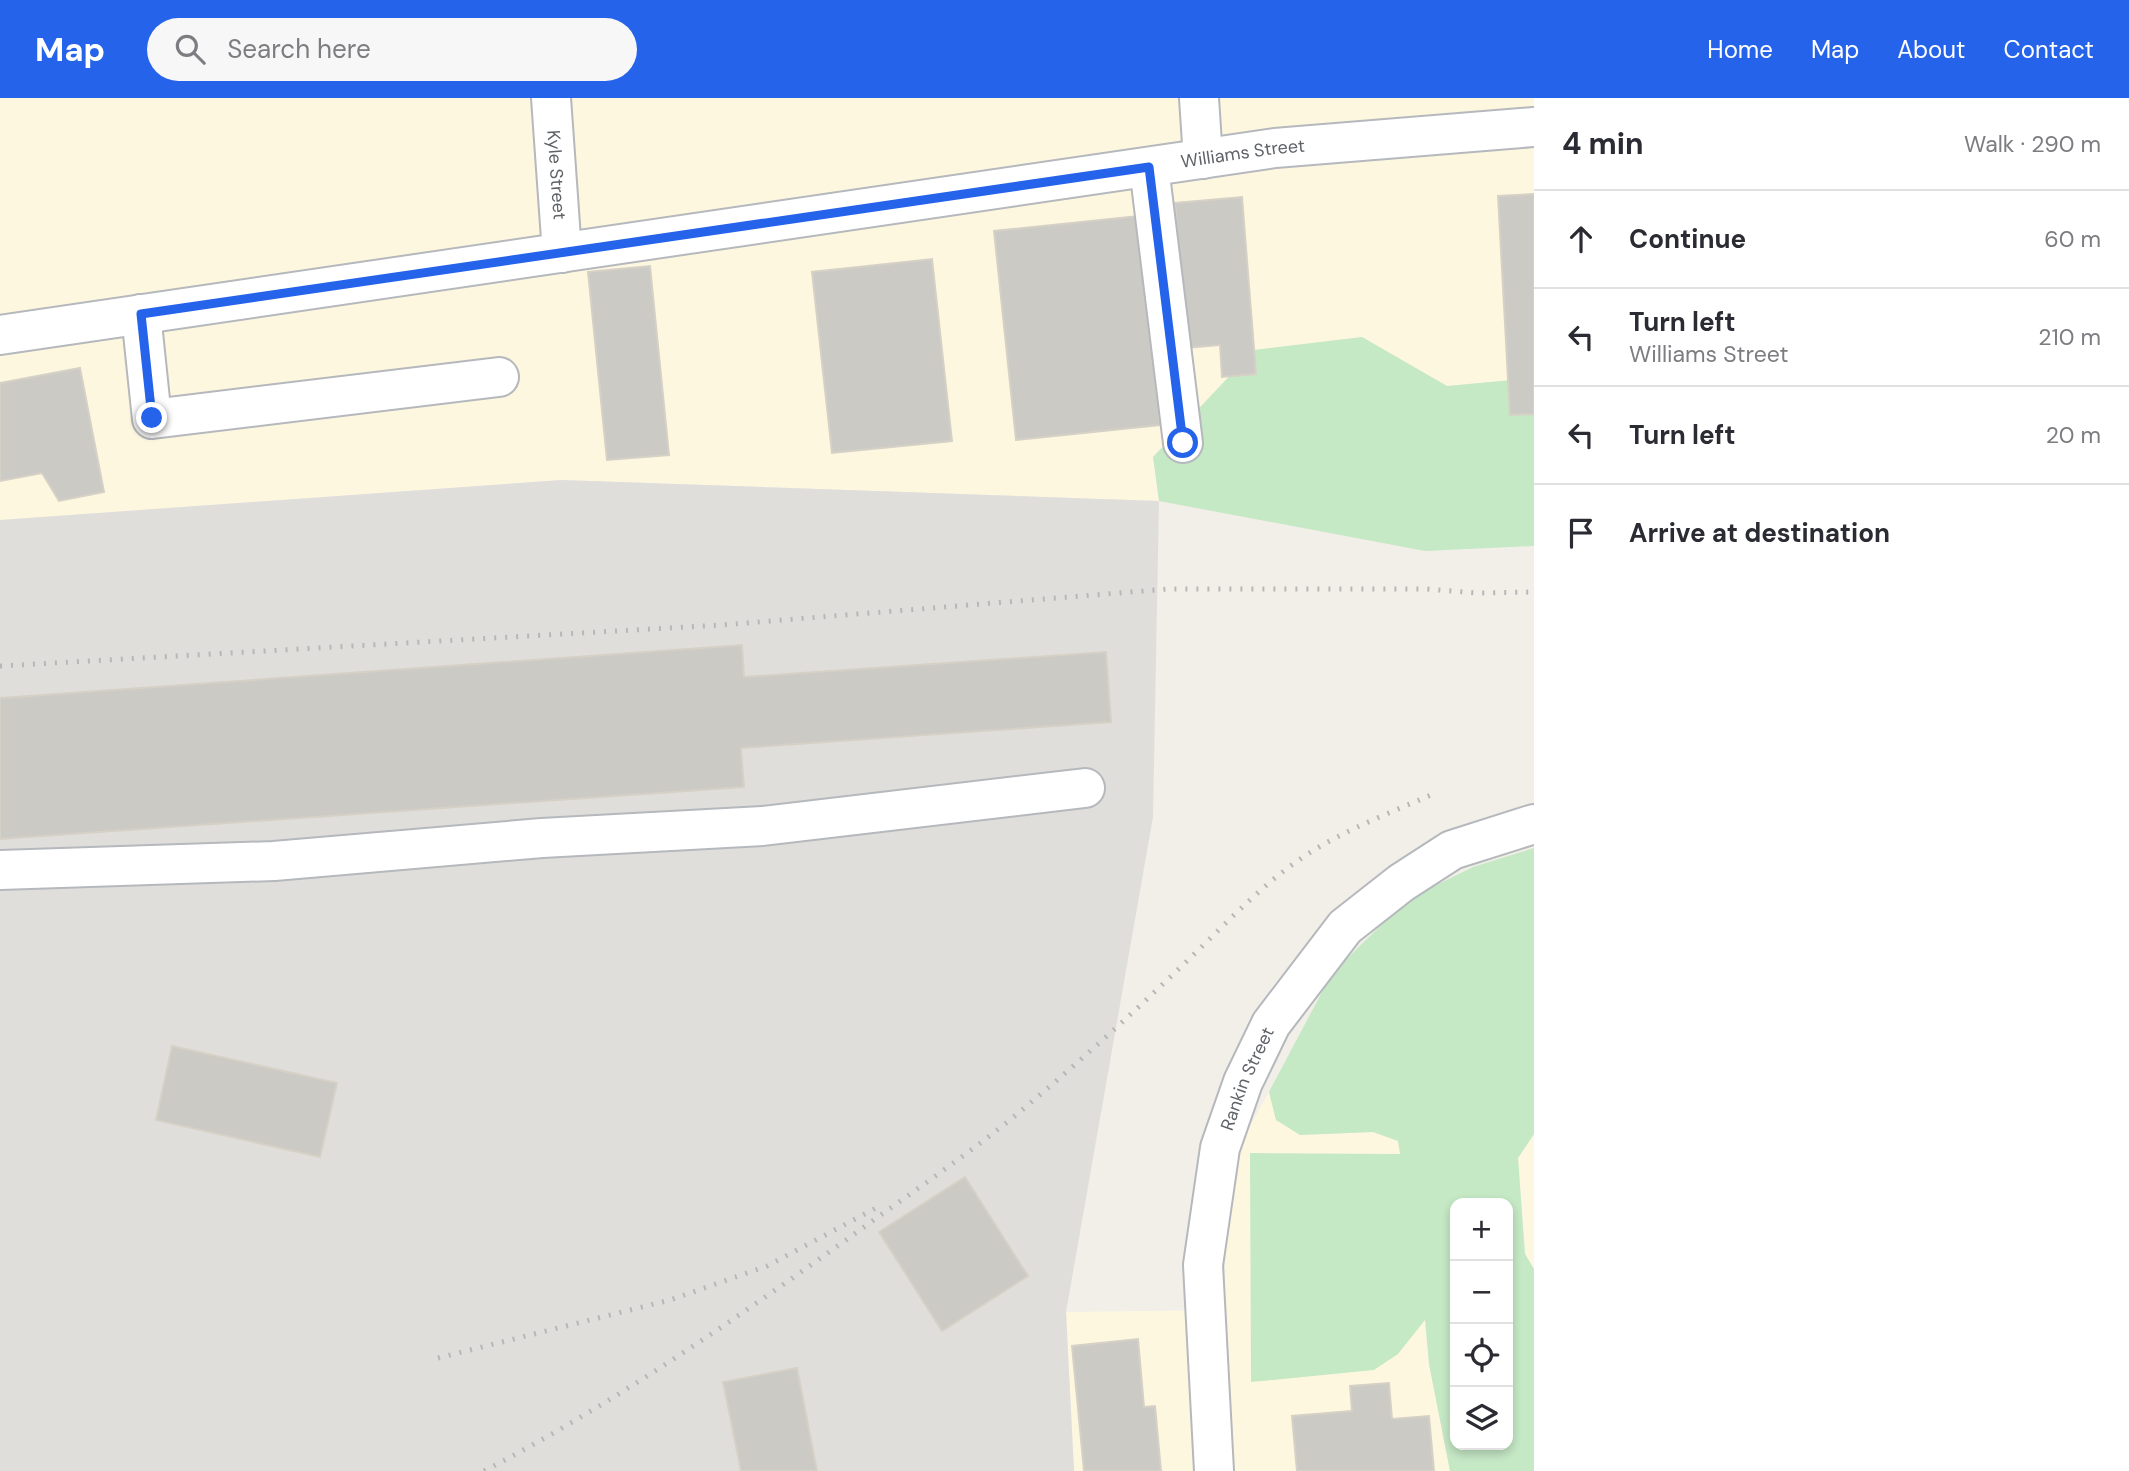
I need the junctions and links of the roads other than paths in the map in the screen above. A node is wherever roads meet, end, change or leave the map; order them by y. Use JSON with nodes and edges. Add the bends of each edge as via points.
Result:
{"nodes":[{"id":1,"x":551,"y":98,"type":"edge"},
{"id":2,"x":1199,"y":98,"type":"edge"},
{"id":3,"x":1534,"y":127,"type":"edge"},
{"id":4,"x":1203,"y":159,"type":"junction"},
{"id":5,"x":1149,"y":167,"type":"junction"},
{"id":6,"x":562,"y":253,"type":"junction"},
{"id":7,"x":141,"y":314,"type":"junction"},
{"id":8,"x":0,"y":335,"type":"edge"},
{"id":9,"x":499,"y":377,"type":"dead end"},
{"id":10,"x":1183,"y":443,"type":"dead end"},
{"id":11,"x":1085,"y":788,"type":"dead end"},
{"id":12,"x":1534,"y":824,"type":"edge"},
{"id":13,"x":0,"y":870,"type":"edge"},
{"id":14,"x":1214,"y":1471,"type":"edge"}],
"edges":[{"from":1,"to":6,"type":"street","name":"Kyle Street"},
{"from":2,"to":4,"type":"street"},
{"from":3,"to":4,"type":"street","name":"Williams Street","via":[[1275,148]]},
{"from":4,"to":5,"type":"street","name":"Williams Street"},
{"from":5,"to":6,"type":"street","name":"Williams Street"},
{"from":5,"to":10,"type":"street"},
{"from":6,"to":7,"type":"street","name":"Williams Street"},
{"from":7,"to":8,"type":"street","name":"Williams Street"},
{"from":7,"to":9,"type":"street","via":[[152,418]]},
{"from":11,"to":13,"type":"street","via":[[763,826],[542,838],[274,861]]},
{"from":12,"to":14,"type":"street","name":"Rankin Street","via":[[1452,850],[1345,927],[1272,1024],[1248,1070],[1220,1148],[1203,1265]]}]}
